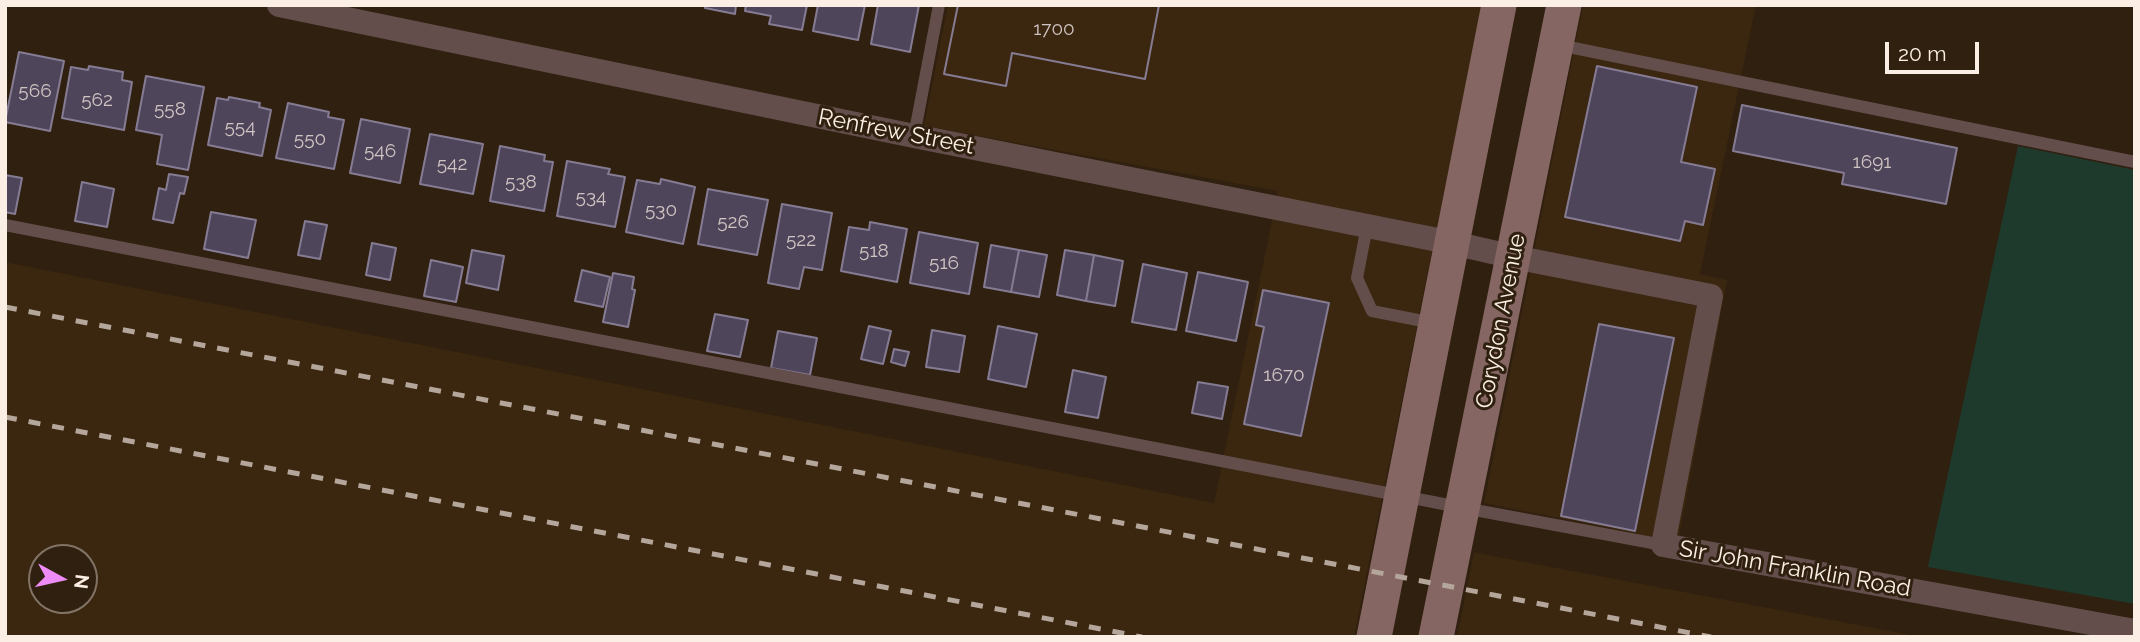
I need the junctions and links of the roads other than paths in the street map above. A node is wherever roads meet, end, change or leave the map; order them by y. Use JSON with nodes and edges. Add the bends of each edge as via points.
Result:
{"nodes":[{"id":1,"x":279,"y":5,"type":"edge"},
{"id":2,"x":939,"y":5,"type":"edge"},
{"id":3,"x":1499,"y":5,"type":"edge"},
{"id":4,"x":1564,"y":5,"type":"edge"},
{"id":5,"x":326,"y":10,"type":"edge"},
{"id":6,"x":1556,"y":45,"type":"junction"},
{"id":7,"x":914,"y":136,"type":"junction"},
{"id":8,"x":2135,"y":162,"type":"edge"},
{"id":9,"x":5,"y":225,"type":"edge"},
{"id":10,"x":1367,"y":226,"type":"junction"},
{"id":11,"x":1453,"y":243,"type":"junction"},
{"id":12,"x":1514,"y":257,"type":"junction"},
{"id":13,"x":1711,"y":296,"type":"joint"},
{"id":14,"x":1437,"y":324,"type":"junction"},
{"id":15,"x":1402,"y":496,"type":"junction"},
{"id":16,"x":1464,"y":508,"type":"junction"},
{"id":17,"x":1663,"y":545,"type":"junction"},
{"id":18,"x":2135,"y":631,"type":"edge"},
{"id":19,"x":1374,"y":637,"type":"edge"},
{"id":20,"x":1436,"y":637,"type":"edge"}],
"edges":[{"from":1,"to":5,"type":"street","name":"Renfrew Street"},
{"from":2,"to":7,"type":"lane"},
{"from":3,"to":11,"type":"main road"},
{"from":4,"to":6,"type":"main road","name":"Corydon Avenue"},
{"from":5,"to":7,"type":"street","name":"Renfrew Street"},
{"from":6,"to":8,"type":"lane"},
{"from":6,"to":12,"type":"main road","name":"Corydon Avenue"},
{"from":7,"to":10,"type":"street","name":"Renfrew Street"},
{"from":9,"to":15,"type":"lane"},
{"from":10,"to":11,"type":"street","name":"Renfrew Street"},
{"from":10,"to":14,"type":"lane","via":[[1357,278],[1372,311]]},
{"from":11,"to":12,"type":"street","name":"Renfrew Street"},
{"from":11,"to":14,"type":"main road"},
{"from":12,"to":13,"type":"street","name":"Renfrew Street"},
{"from":12,"to":16,"type":"main road","name":"Corydon Avenue"},
{"from":13,"to":17,"type":"street","name":"Sir John Franklin Road"},
{"from":14,"to":15,"type":"main road"},
{"from":15,"to":16,"type":"lane"},
{"from":15,"to":19,"type":"main road"},
{"from":16,"to":17,"type":"lane"},
{"from":16,"to":20,"type":"main road","name":"Corydon Avenue"},
{"from":17,"to":18,"type":"street","name":"Sir John Franklin Road"}]}
